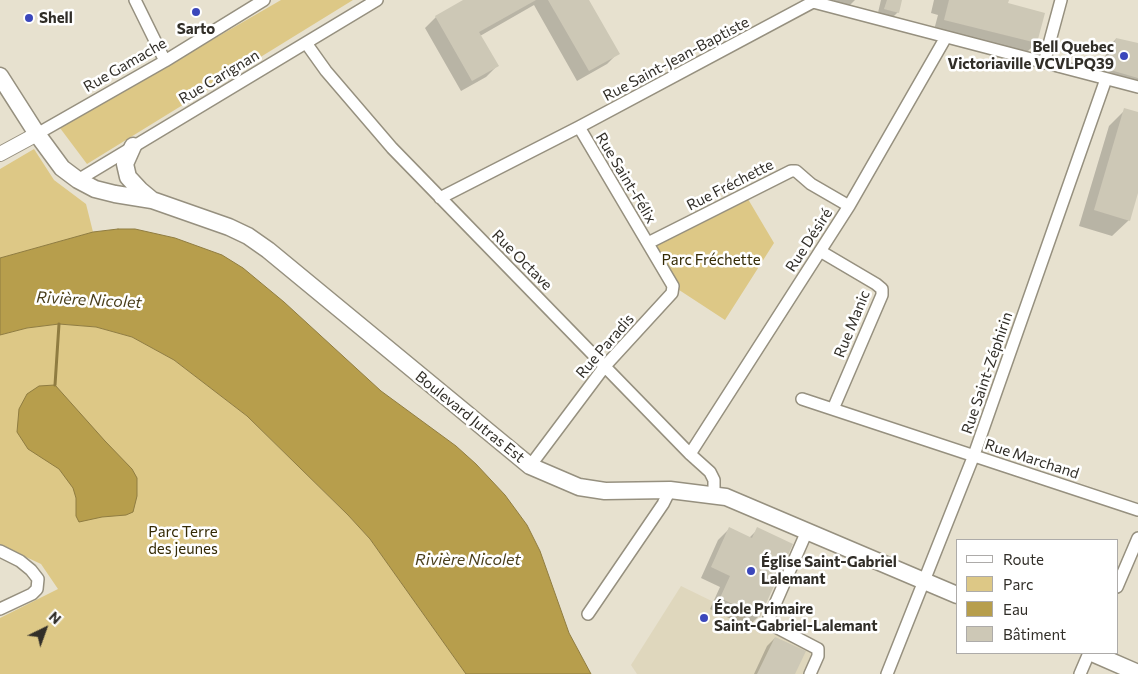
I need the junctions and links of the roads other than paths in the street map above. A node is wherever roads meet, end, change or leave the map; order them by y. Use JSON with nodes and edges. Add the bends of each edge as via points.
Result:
{"nodes":[{"id":1,"x":134,"y":0,"type":"edge"},
{"id":2,"x":264,"y":0,"type":"edge"},
{"id":3,"x":377,"y":0,"type":"edge"},
{"id":4,"x":1061,"y":0,"type":"edge"},
{"id":5,"x":813,"y":1,"type":"edge"},
{"id":6,"x":251,"y":3,"type":"edge"},
{"id":7,"x":946,"y":37,"type":"junction"},
{"id":8,"x":306,"y":43,"type":"junction"},
{"id":9,"x":165,"y":61,"type":"junction"},
{"id":10,"x":1044,"y":63,"type":"junction"},
{"id":11,"x":0,"y":76,"type":"edge"},
{"id":12,"x":1106,"y":79,"type":"junction"},
{"id":13,"x":1138,"y":88,"type":"edge"},
{"id":14,"x":579,"y":127,"type":"junction"},
{"id":15,"x":37,"y":134,"type":"junction"},
{"id":16,"x":133,"y":146,"type":"junction"},
{"id":17,"x":0,"y":154,"type":"edge"},
{"id":18,"x":78,"y":180,"type":"junction"},
{"id":19,"x":440,"y":198,"type":"junction"},
{"id":20,"x":152,"y":200,"type":"junction"},
{"id":21,"x":849,"y":206,"type":"junction"},
{"id":22,"x":648,"y":243,"type":"junction"},
{"id":23,"x":820,"y":250,"type":"junction"},
{"id":24,"x":606,"y":366,"type":"junction"},
{"id":25,"x":802,"y":399,"type":"dead end"},
{"id":26,"x":833,"y":409,"type":"junction"},
{"id":27,"x":690,"y":454,"type":"junction"},
{"id":28,"x":974,"y":455,"type":"junction"},
{"id":29,"x":530,"y":466,"type":"junction"},
{"id":30,"x":670,"y":490,"type":"junction"},
{"id":31,"x":714,"y":495,"type":"junction"},
{"id":32,"x":1138,"y":510,"type":"edge"},
{"id":33,"x":807,"y":531,"type":"junction"},
{"id":34,"x":1138,"y":538,"type":"edge"},
{"id":35,"x":0,"y":551,"type":"edge"},
{"id":36,"x":925,"y":581,"type":"junction"},
{"id":37,"x":1118,"y":585,"type":"edge"},
{"id":38,"x":956,"y":595,"type":"edge"},
{"id":39,"x":0,"y":609,"type":"edge"},
{"id":40,"x":588,"y":614,"type":"dead end"},
{"id":41,"x":1090,"y":654,"type":"edge"},
{"id":42,"x":1092,"y":654,"type":"edge"},
{"id":43,"x":1138,"y":673,"type":"edge"},
{"id":44,"x":810,"y":674,"type":"edge"},
{"id":45,"x":888,"y":674,"type":"edge"},
{"id":46,"x":1080,"y":674,"type":"edge"}],
"edges":[{"from":1,"to":9,"type":"street"},
{"from":2,"to":6,"type":"street","name":"Rue Gamache"},
{"from":3,"to":8,"type":"street","name":"Rue Carignan"},
{"from":4,"to":10,"type":"street"},
{"from":5,"to":7,"type":"street","name":"Rue Saint-Jean-Baptiste"},
{"from":5,"to":14,"type":"street","name":"Rue Saint-Jean-Baptiste"},
{"from":6,"to":9,"type":"street","name":"Rue Gamache"},
{"from":7,"to":10,"type":"street","name":"Rue Saint-Jean-Baptiste"},
{"from":7,"to":21,"type":"street","name":"Rue Désiré"},
{"from":8,"to":16,"type":"street","name":"Rue Carignan"},
{"from":8,"to":19,"type":"street","name":"Rue Octave","via":[[359,111]]},
{"from":9,"to":15,"type":"street","name":"Rue Gamache"},
{"from":10,"to":12,"type":"street","name":"Rue Saint-Jean-Baptiste"},
{"from":11,"to":15,"type":"main road","name":"Boulevard Jutras Est"},
{"from":12,"to":13,"type":"street","name":"Rue Saint-Jean-Baptiste"},
{"from":12,"to":28,"type":"street","name":"Rue Saint-Zéphirin"},
{"from":14,"to":19,"type":"street","name":"Rue Saint-Jean-Baptiste"},
{"from":14,"to":22,"type":"street","name":"Rue Saint-Félix"},
{"from":15,"to":17,"type":"street","name":"Rue Gamache"},
{"from":15,"to":18,"type":"main road","name":"Boulevard Jutras Est","via":[[62,168]]},
{"from":16,"to":18,"type":"street","name":"Rue Carignan"},
{"from":16,"to":20,"type":"main road","via":[[125,164],[128,178]]},
{"from":18,"to":20,"type":"main road","name":"Boulevard Jutras Est","via":[[95,189]]},
{"from":19,"to":24,"type":"street","name":"Rue Octave"},
{"from":20,"to":29,"type":"main road","name":"Boulevard Jutras Est","via":[[229,227],[268,250]]},
{"from":21,"to":22,"type":"street","name":"Rue Fréchette","via":[[811,184],[796,170]]},
{"from":21,"to":23,"type":"street","name":"Rue Désiré"},
{"from":22,"to":24,"type":"street","name":"Rue Paradis","via":[[673,286],[672,293]]},
{"from":23,"to":26,"type":"street","name":"Rue Manic","via":[[882,289]]},
{"from":23,"to":27,"type":"street","name":"Rue Désiré"},
{"from":24,"to":27,"type":"street","name":"Rue Octave"},
{"from":24,"to":29,"type":"street","name":"Rue Paradis"},
{"from":25,"to":26,"type":"street","name":"Rue Marchand"},
{"from":26,"to":28,"type":"street","name":"Rue Marchand"},
{"from":27,"to":31,"type":"street","name":"Rue Octave","via":[[710,472],[714,480]]},
{"from":28,"to":32,"type":"street","name":"Rue Marchand"},
{"from":28,"to":36,"type":"street","name":"Rue Saint-Zéphirin"},
{"from":29,"to":30,"type":"main road","name":"Boulevard Jutras Est","via":[[558,479],[605,491]]},
{"from":30,"to":31,"type":"main road","name":"Boulevard Jutras Est"},
{"from":30,"to":40,"type":"street"},
{"from":31,"to":33,"type":"main road","name":"Boulevard Jutras Est"},
{"from":33,"to":36,"type":"main road","name":"Boulevard Jutras Est"},
{"from":33,"to":44,"type":"street","via":[[769,618],[772,625],[818,649]]},
{"from":34,"to":37,"type":"street"},
{"from":35,"to":39,"type":"street","via":[[20,561],[38,579],[37,589],[32,594]]},
{"from":36,"to":38,"type":"main road","name":"Boulevard Jutras Est"},
{"from":36,"to":45,"type":"street","name":"Rue Saint-Zéphirin"},
{"from":41,"to":46,"type":"street"},
{"from":42,"to":43,"type":"main road"}]}
